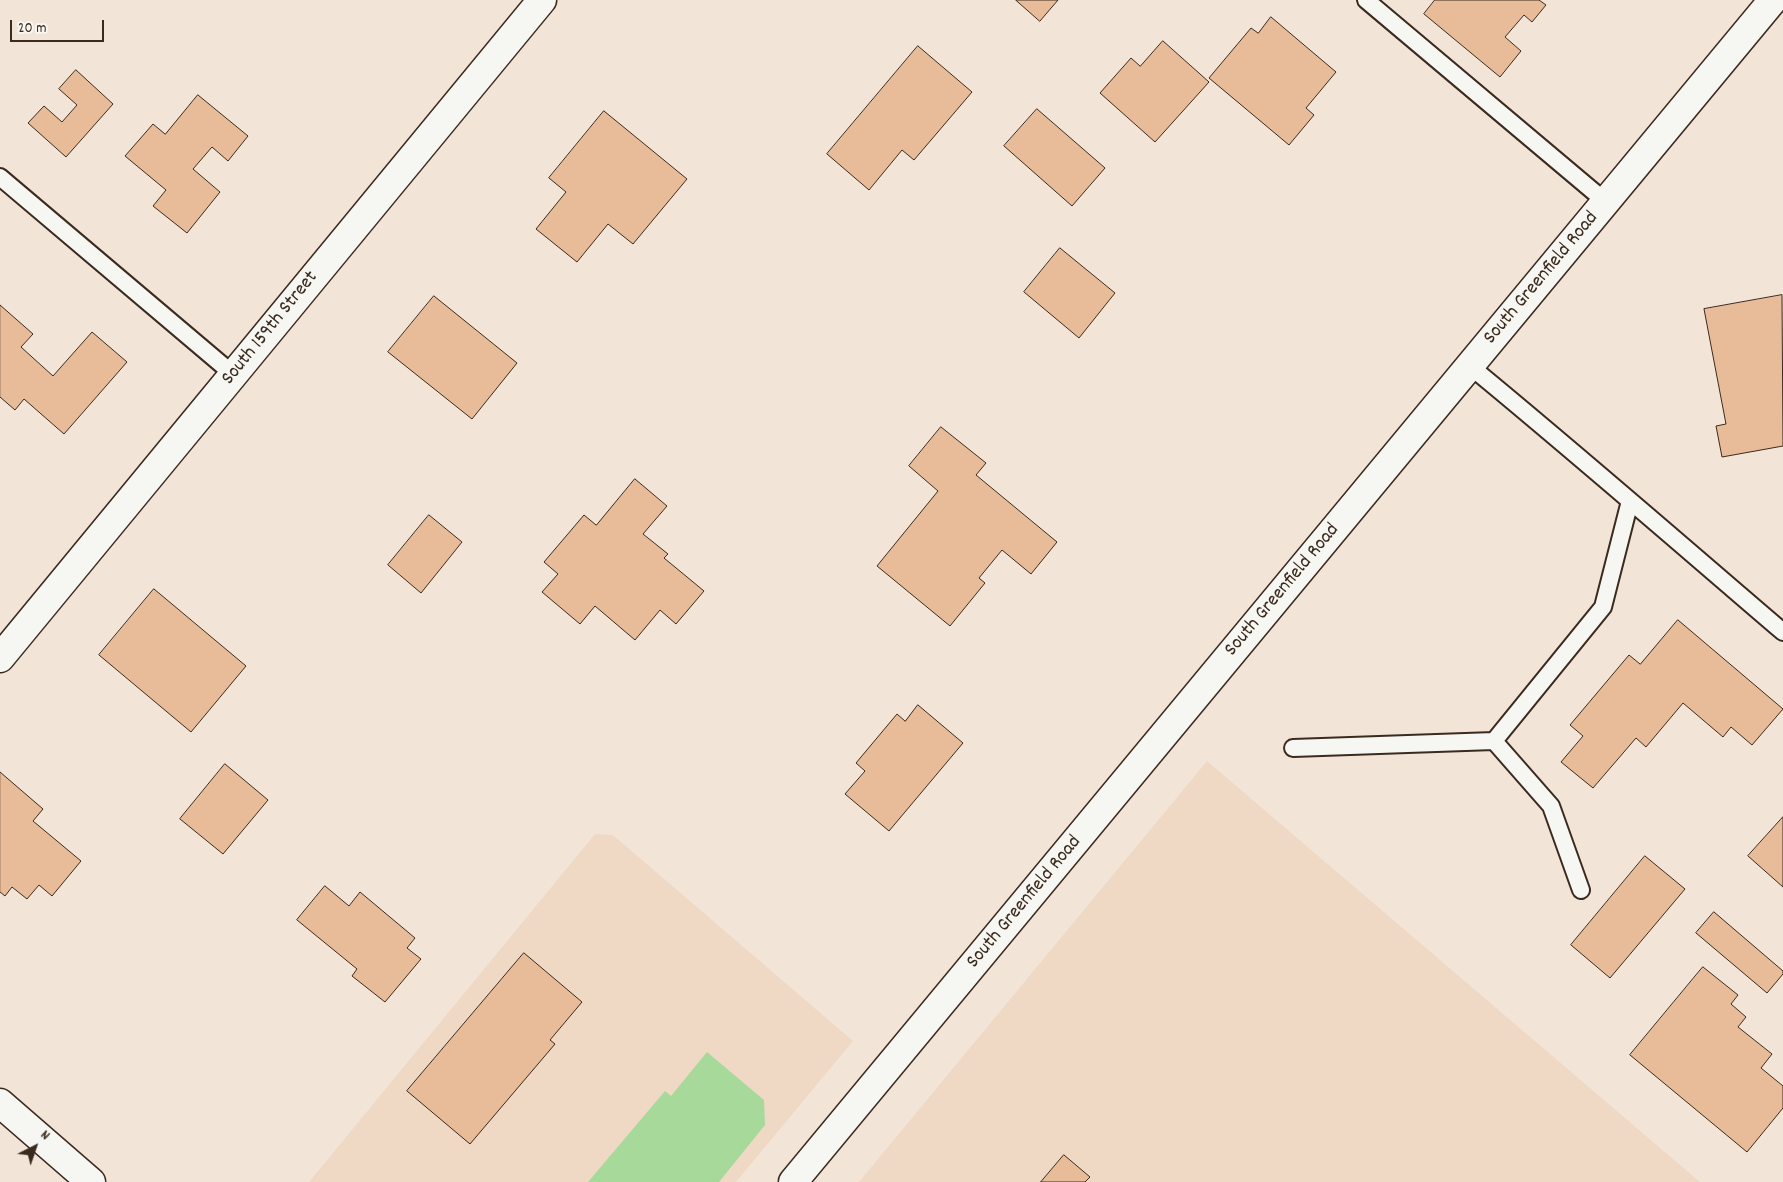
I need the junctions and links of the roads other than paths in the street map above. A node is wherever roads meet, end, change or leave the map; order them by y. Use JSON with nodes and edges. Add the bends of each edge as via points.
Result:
{"nodes":[{"id":1,"x":542,"y":0,"type":"edge"},
{"id":2,"x":1366,"y":0,"type":"edge"},
{"id":3,"x":1773,"y":0,"type":"edge"},
{"id":4,"x":0,"y":177,"type":"edge"},
{"id":5,"x":1606,"y":202,"type":"junction"},
{"id":6,"x":1470,"y":366,"type":"junction"},
{"id":7,"x":234,"y":375,"type":"junction"},
{"id":8,"x":1630,"y":501,"type":"junction"},
{"id":9,"x":1783,"y":632,"type":"edge"},
{"id":10,"x":0,"y":658,"type":"edge"},
{"id":11,"x":1494,"y":741,"type":"junction"},
{"id":12,"x":1292,"y":748,"type":"dead end"},
{"id":13,"x":1581,"y":890,"type":"dead end"},
{"id":14,"x":0,"y":1103,"type":"edge"},
{"id":15,"x":91,"y":1182,"type":"edge"},
{"id":16,"x":794,"y":1182,"type":"edge"}],
"edges":[{"from":1,"to":7,"type":"main road","name":"South 159th Street"},
{"from":2,"to":5,"type":"lane"},
{"from":3,"to":5,"type":"main road","name":"South Greenfield Road"},
{"from":4,"to":7,"type":"lane"},
{"from":5,"to":6,"type":"main road","name":"South Greenfield Road"},
{"from":6,"to":8,"type":"lane"},
{"from":6,"to":16,"type":"main road","name":"South Greenfield Road"},
{"from":7,"to":10,"type":"main road","name":"South 159th Street"},
{"from":8,"to":9,"type":"lane"},
{"from":8,"to":11,"type":"lane","via":[[1603,607]]},
{"from":11,"to":12,"type":"lane"},
{"from":11,"to":13,"type":"lane","via":[[1551,806]]},
{"from":14,"to":15,"type":"main road"}]}
